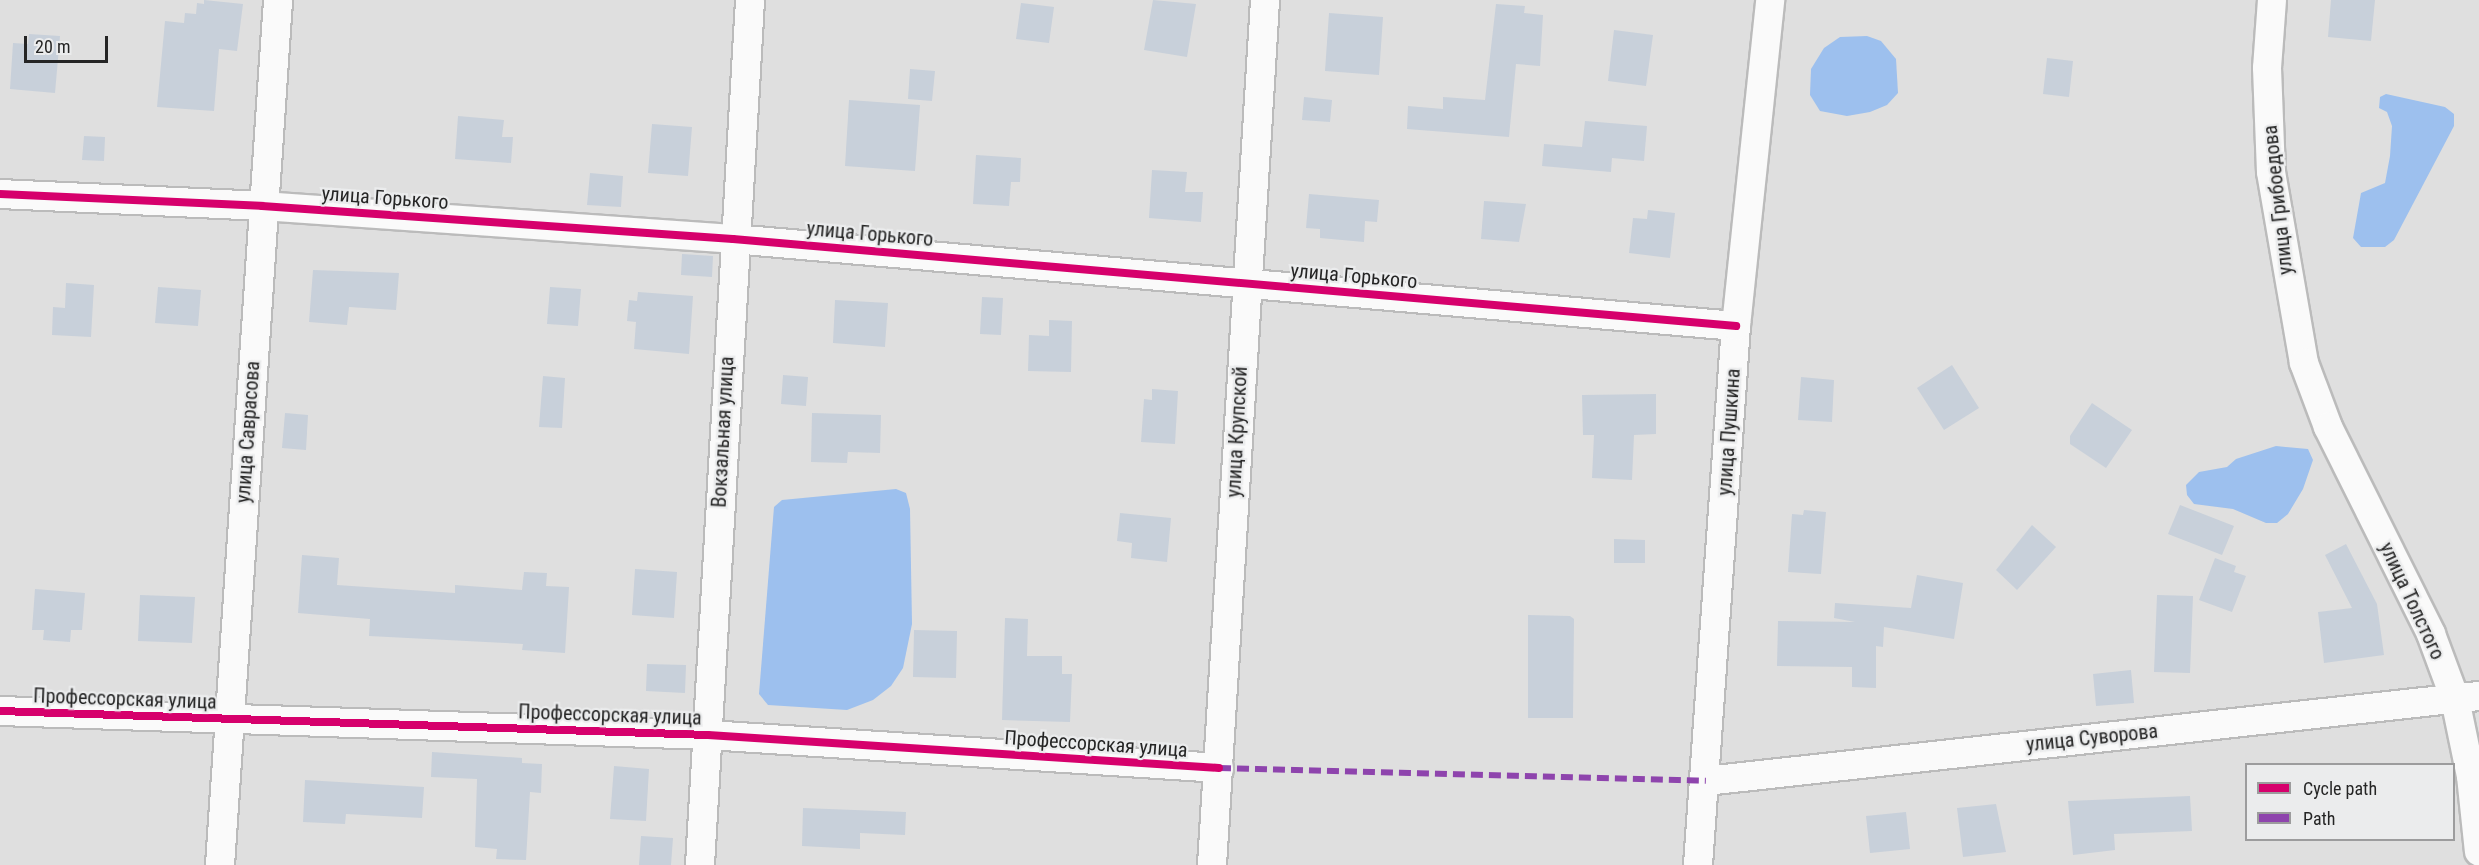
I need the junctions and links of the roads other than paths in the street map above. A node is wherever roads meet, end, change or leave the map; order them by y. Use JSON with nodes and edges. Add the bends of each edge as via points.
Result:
{"nodes":[{"id":1,"x":278,"y":0,"type":"edge"},
{"id":2,"x":750,"y":0,"type":"edge"},
{"id":3,"x":1265,"y":0,"type":"edge"},
{"id":4,"x":1770,"y":0,"type":"edge"},
{"id":5,"x":2272,"y":0,"type":"edge"},
{"id":6,"x":0,"y":194,"type":"edge"},
{"id":7,"x":262,"y":206,"type":"junction"},
{"id":8,"x":733,"y":239,"type":"junction"},
{"id":9,"x":1245,"y":283,"type":"junction"},
{"id":10,"x":1736,"y":326,"type":"junction"},
{"id":11,"x":2304,"y":363,"type":"joint"},
{"id":12,"x":2467,"y":697,"type":"edge"},
{"id":13,"x":0,"y":711,"type":"edge"},
{"id":14,"x":230,"y":718,"type":"junction"},
{"id":15,"x":708,"y":735,"type":"junction"},
{"id":16,"x":1219,"y":768,"type":"junction"},
{"id":17,"x":1706,"y":781,"type":"junction"},
{"id":18,"x":2479,"y":852,"type":"edge"},
{"id":19,"x":220,"y":865,"type":"edge"},
{"id":20,"x":700,"y":865,"type":"edge"},
{"id":21,"x":1212,"y":865,"type":"edge"},
{"id":22,"x":1698,"y":865,"type":"edge"}],
"edges":[{"from":1,"to":7,"type":"street","name":"улица Саврасова"},
{"from":2,"to":8,"type":"street","name":"Вокзальная улица"},
{"from":3,"to":9,"type":"street","name":"улица Крупской"},
{"from":4,"to":10,"type":"street","name":"улица Пушкина"},
{"from":5,"to":11,"type":"street","name":"улица Грибоедова","via":[[2267,68],[2271,172]]},
{"from":6,"to":7,"type":"street","name":"улица Горького"},
{"from":7,"to":8,"type":"street","name":"улица Горького"},
{"from":7,"to":14,"type":"street","name":"улица Саврасова"},
{"from":8,"to":9,"type":"street","name":"улица Горького"},
{"from":8,"to":15,"type":"street","name":"Вокзальная улица"},
{"from":9,"to":10,"type":"street","name":"улица Горького"},
{"from":9,"to":16,"type":"street","name":"улица Крупской"},
{"from":10,"to":17,"type":"street","name":"улица Пушкина"},
{"from":11,"to":12,"type":"street","name":"улица Толстого","via":[[2328,427],[2431,634]]},
{"from":12,"to":17,"type":"street","name":"улица Суворова"},
{"from":12,"to":18,"type":"street","name":"улица Толстого"},
{"from":13,"to":14,"type":"street","name":"Профессорская улица"},
{"from":14,"to":15,"type":"street","name":"Профессорская улица"},
{"from":14,"to":19,"type":"street","name":"улица Саврасова"},
{"from":15,"to":16,"type":"street","name":"Профессорская улица"},
{"from":15,"to":20,"type":"street","name":"Вокзальная улица"},
{"from":16,"to":21,"type":"street","name":"улица Крупской"},
{"from":17,"to":22,"type":"street","name":"улица Пушкина"}]}
